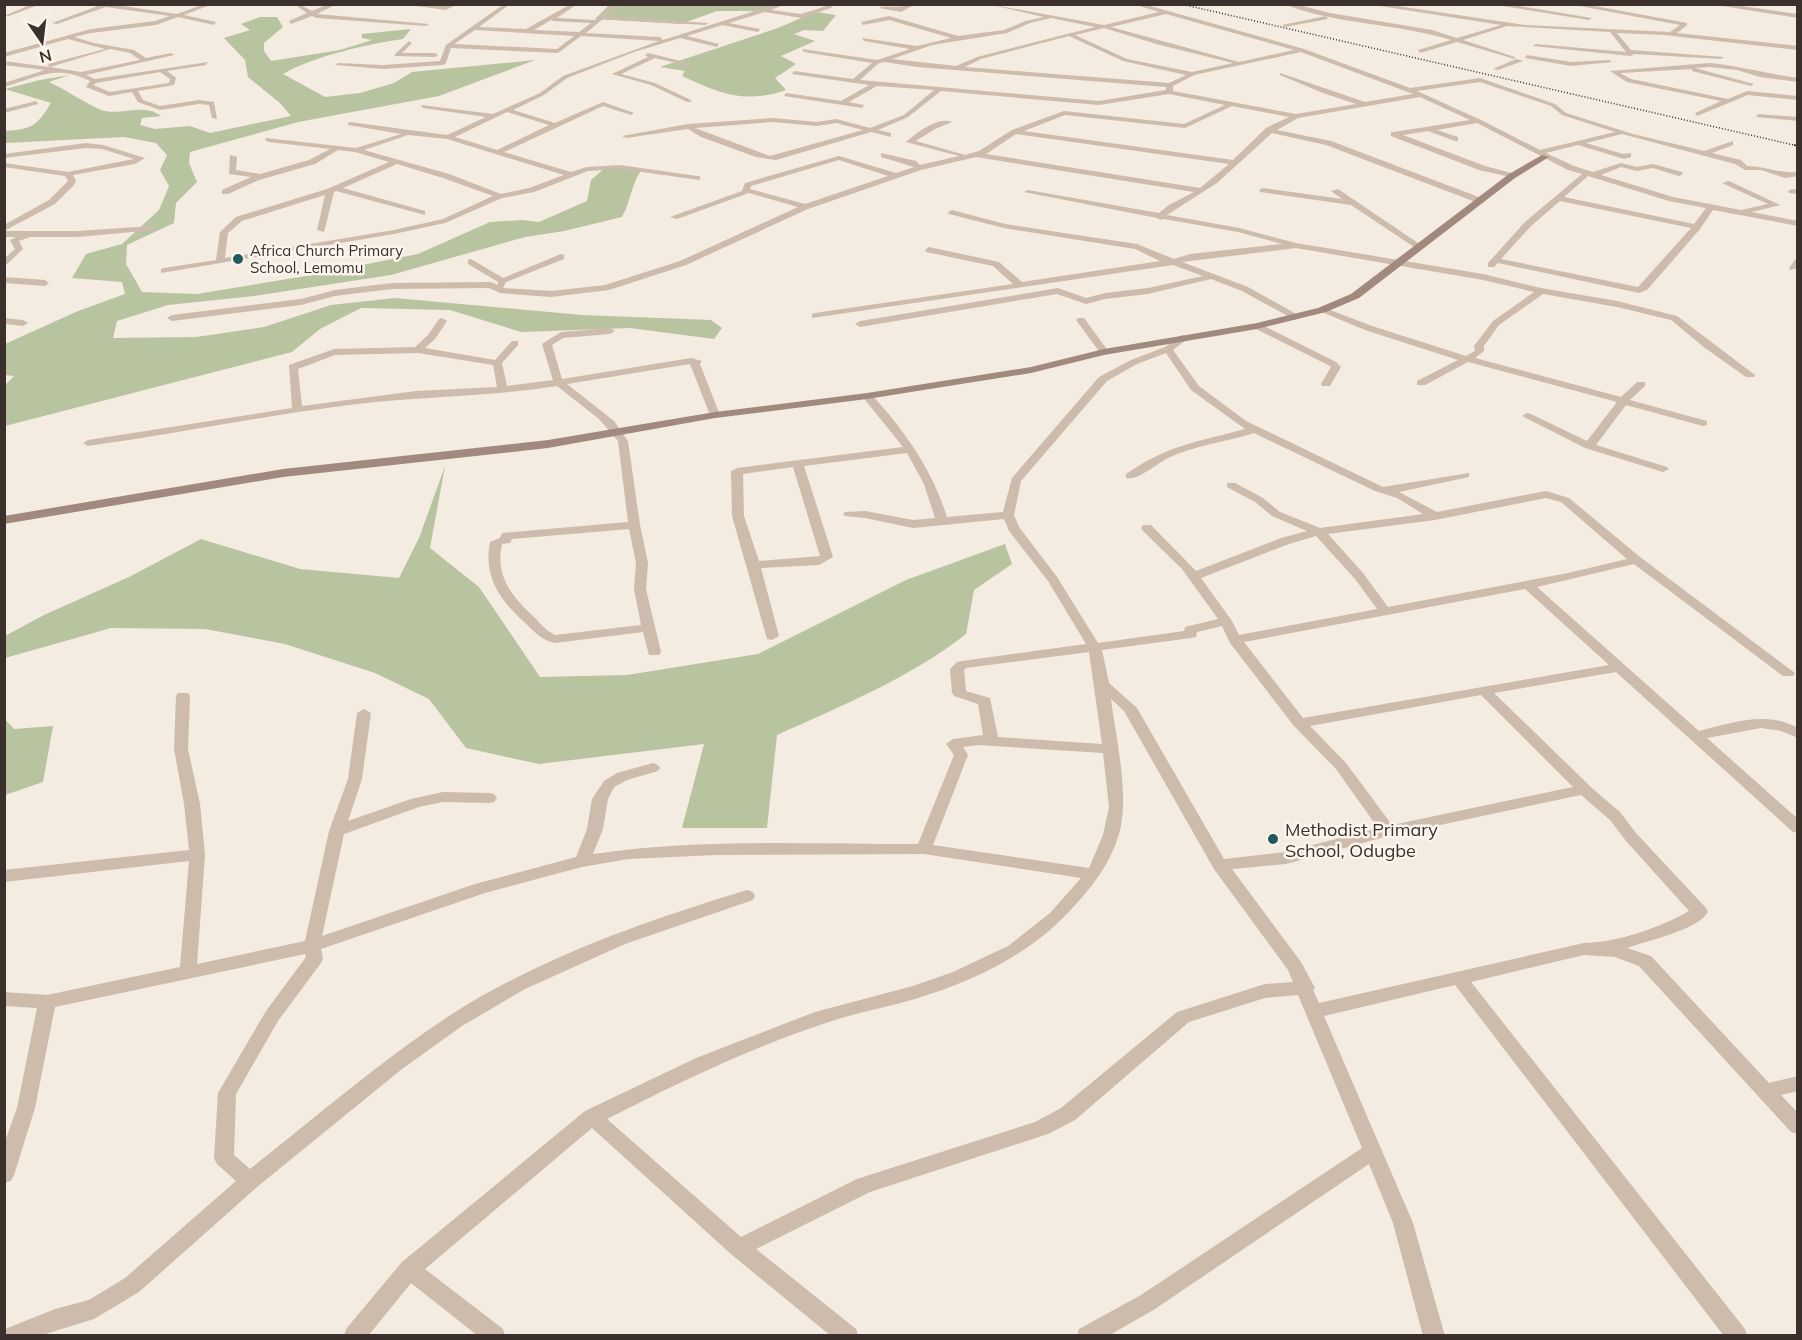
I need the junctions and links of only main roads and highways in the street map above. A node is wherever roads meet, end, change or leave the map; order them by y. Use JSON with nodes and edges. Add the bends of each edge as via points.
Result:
{"nodes":[{"id":1,"x":1542,"y":154,"type":"road end"},
{"id":2,"x":4,"y":520,"type":"edge"}],
"edges":[{"from":1,"to":2,"type":"main road","via":[[1355,296],[1295,317],[1104,352],[1031,370],[867,396],[715,415],[525,447],[283,473]]}]}
